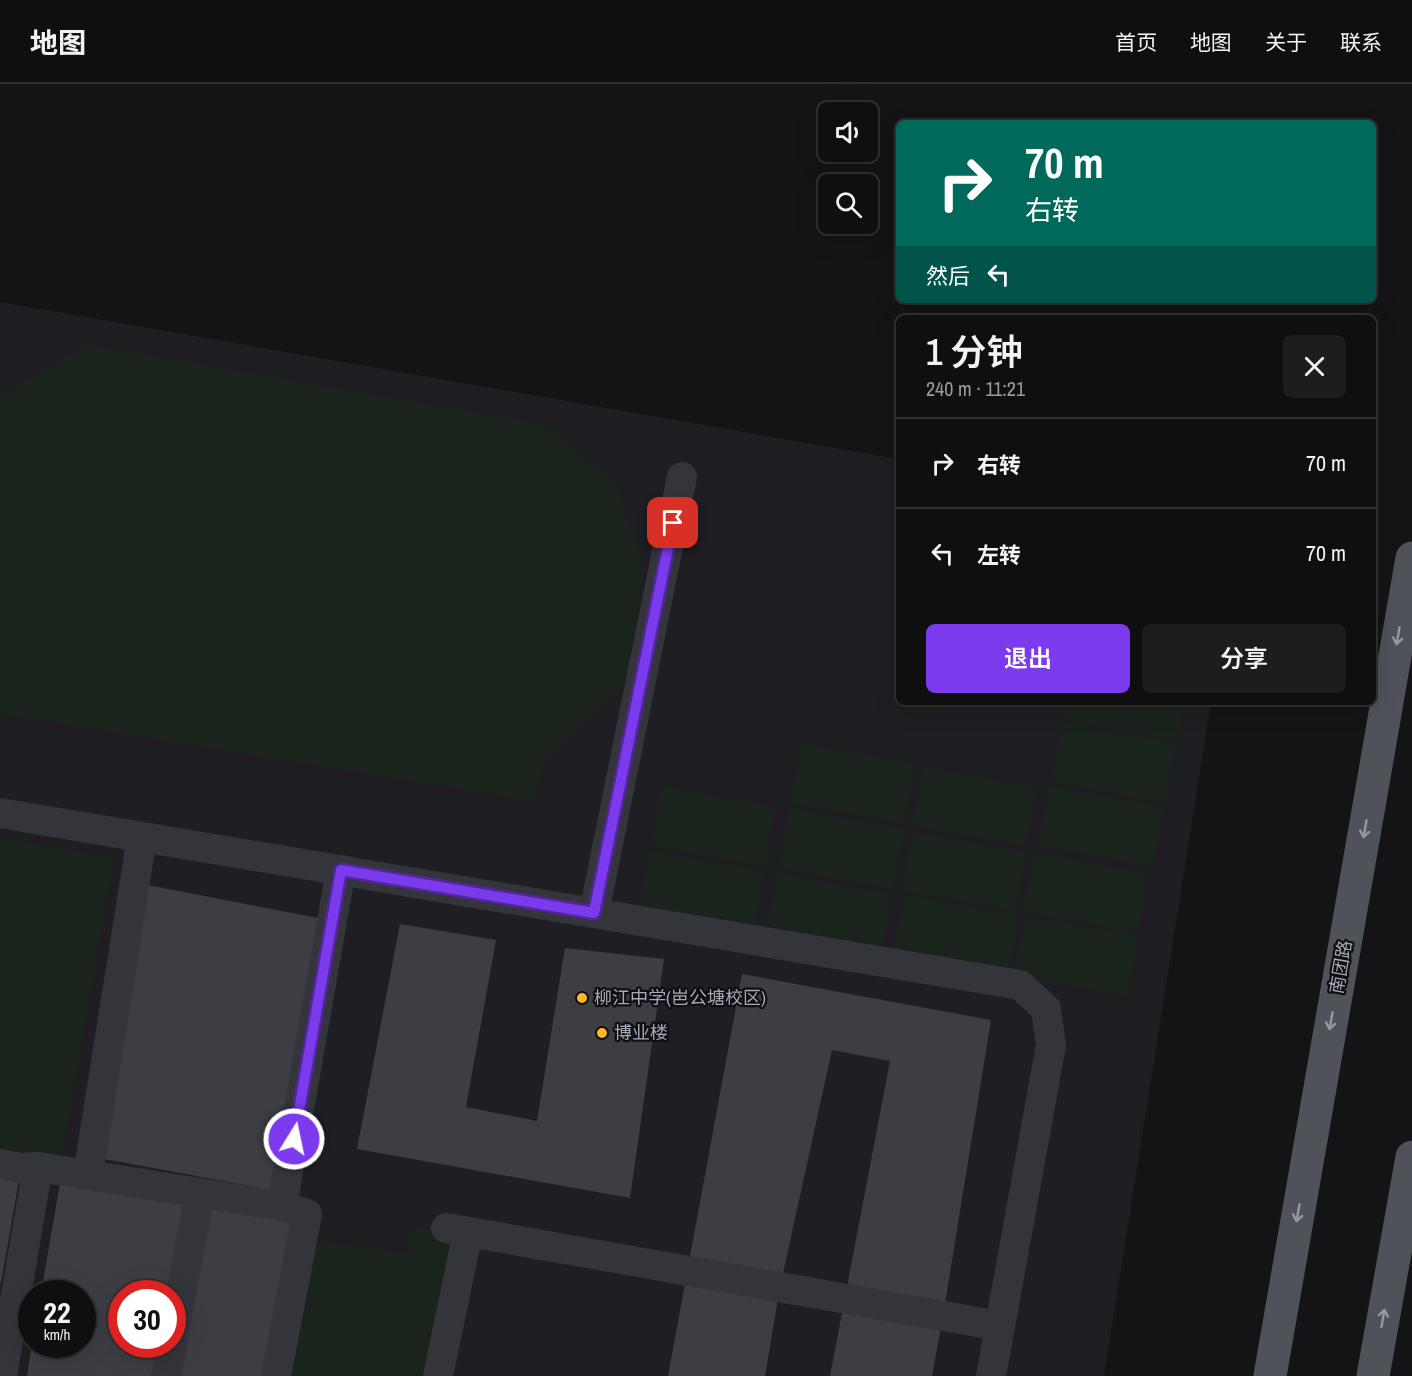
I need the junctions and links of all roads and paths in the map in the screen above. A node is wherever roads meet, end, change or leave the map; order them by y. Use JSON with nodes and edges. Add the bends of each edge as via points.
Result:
{"nodes":[{"id":1,"x":682,"y":477,"type":"dead end"},
{"id":2,"x":1412,"y":558,"type":"edge"},
{"id":3,"x":0,"y":813,"type":"edge"},
{"id":4,"x":142,"y":837,"type":"junction"},
{"id":5,"x":341,"y":870,"type":"junction"},
{"id":6,"x":594,"y":913,"type":"junction"},
{"id":7,"x":1412,"y":1157,"type":"edge"},
{"id":8,"x":0,"y":1164,"type":"edge"},
{"id":9,"x":38,"y":1167,"type":"junction"},
{"id":10,"x":88,"y":1175,"type":"junction"},
{"id":11,"x":200,"y":1193,"type":"junction"},
{"id":12,"x":282,"y":1206,"type":"junction"},
{"id":13,"x":184,"y":1280,"type":"edge"},
{"id":14,"x":1000,"y":1326,"type":"junction"},
{"id":15,"x":169,"y":1358,"type":"edge"},
{"id":16,"x":2,"y":1376,"type":"edge"},
{"id":17,"x":166,"y":1376,"type":"edge"},
{"id":18,"x":276,"y":1376,"type":"edge"},
{"id":19,"x":438,"y":1376,"type":"edge"},
{"id":20,"x":991,"y":1376,"type":"edge"},
{"id":21,"x":1270,"y":1376,"type":"edge"},
{"id":22,"x":1373,"y":1376,"type":"edge"}],
"edges":[{"from":1,"to":6,"type":"street"},
{"from":2,"to":21,"type":"main road","name":"南团路","one_way":true},
{"from":3,"to":4,"type":"street"},
{"from":4,"to":5,"type":"street"},
{"from":4,"to":10,"type":"street"},
{"from":5,"to":6,"type":"street"},
{"from":5,"to":12,"type":"street"},
{"from":6,"to":14,"type":"street","via":[[1020,985],[1046,1009],[1051,1045]]},
{"from":22,"to":7,"type":"main road","one_way":true},
{"from":8,"to":9,"type":"street"},
{"from":9,"to":10,"type":"street"},
{"from":9,"to":16,"type":"street"},
{"from":10,"to":11,"type":"street"},
{"from":11,"to":12,"type":"street"},
{"from":11,"to":13,"type":"street"},
{"from":12,"to":18,"type":"street","via":[[307,1214]]},
{"from":14,"to":19,"type":"street","via":[[457,1230]]},
{"from":14,"to":20,"type":"street"},
{"from":15,"to":17,"type":"street"}]}
